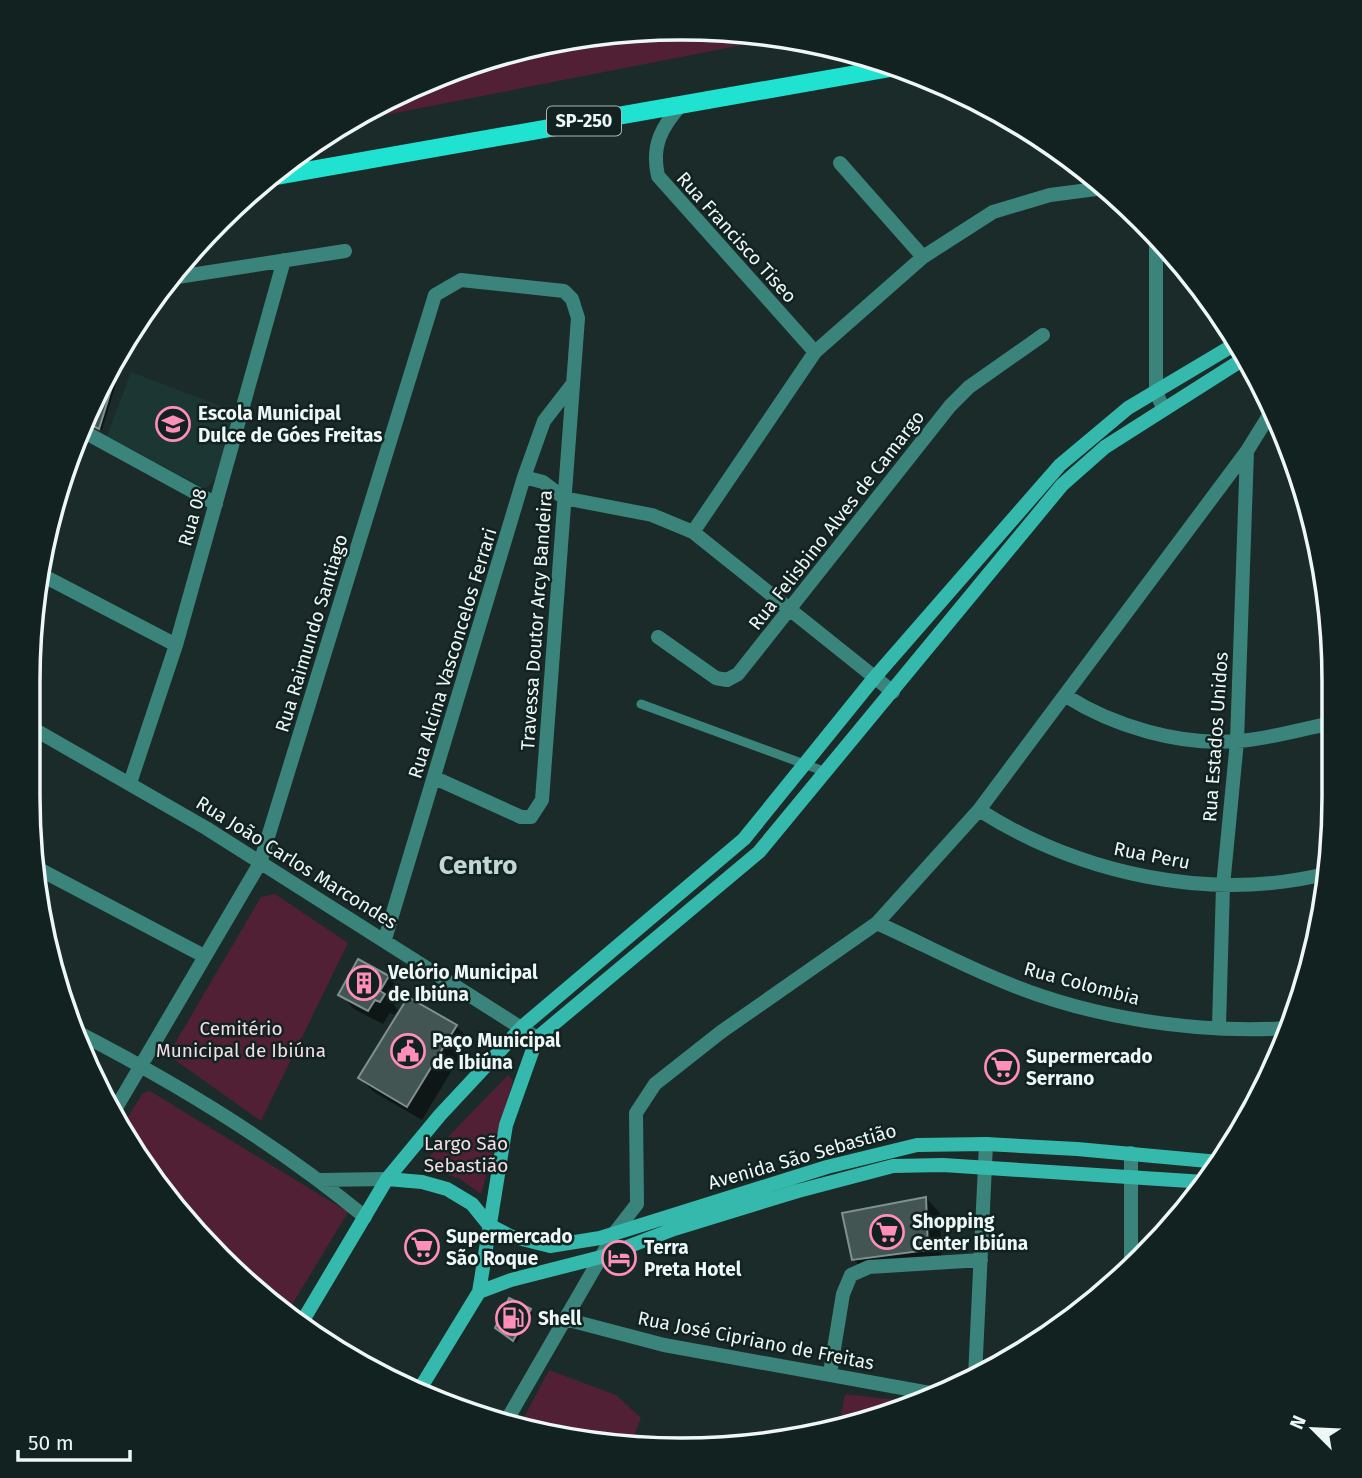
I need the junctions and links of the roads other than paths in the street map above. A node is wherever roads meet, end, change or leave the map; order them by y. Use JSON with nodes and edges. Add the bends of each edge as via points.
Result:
{"nodes":[{"id":1,"x":876,"y":71,"type":"edge"},
{"id":2,"x":682,"y":104,"type":"junction"},
{"id":3,"x":840,"y":163,"type":"dead end"},
{"id":4,"x":290,"y":174,"type":"edge"},
{"id":5,"x":1091,"y":190,"type":"edge"},
{"id":6,"x":345,"y":250,"type":"dead end"},
{"id":7,"x":1156,"y":252,"type":"edge"},
{"id":8,"x":923,"y":257,"type":"junction"},
{"id":9,"x":284,"y":260,"type":"junction"},
{"id":10,"x":185,"y":276,"type":"edge"},
{"id":11,"x":578,"y":318,"type":"joint"},
{"id":12,"x":1043,"y":335,"type":"dead end"},
{"id":13,"x":1228,"y":348,"type":"edge"},
{"id":14,"x":815,"y":352,"type":"junction"},
{"id":15,"x":1237,"y":363,"type":"edge"},
{"id":16,"x":571,"y":386,"type":"junction"},
{"id":17,"x":1156,"y":393,"type":"junction"},
{"id":18,"x":1163,"y":408,"type":"junction"},
{"id":19,"x":1266,"y":420,"type":"edge"},
{"id":20,"x":1264,"y":424,"type":"junction"},
{"id":21,"x":1268,"y":424,"type":"edge"},
{"id":22,"x":90,"y":435,"type":"edge"},
{"id":23,"x":1247,"y":451,"type":"junction"},
{"id":24,"x":524,"y":477,"type":"junction"},
{"id":25,"x":564,"y":498,"type":"junction"},
{"id":26,"x":216,"y":504,"type":"junction"},
{"id":27,"x":693,"y":532,"type":"junction"},
{"id":28,"x":49,"y":579,"type":"edge"},
{"id":29,"x":791,"y":608,"type":"junction"},
{"id":30,"x":658,"y":637,"type":"dead end"},
{"id":31,"x":176,"y":645,"type":"junction"},
{"id":32,"x":875,"y":677,"type":"junction"},
{"id":33,"x":893,"y":692,"type":"junction"},
{"id":34,"x":1066,"y":696,"type":"junction"},
{"id":35,"x":641,"y":704,"type":"dead end"},
{"id":36,"x":1322,"y":725,"type":"edge"},
{"id":37,"x":40,"y":733,"type":"edge"},
{"id":38,"x":1237,"y":741,"type":"junction"},
{"id":39,"x":807,"y":764,"type":"junction"},
{"id":40,"x":826,"y":772,"type":"junction"},
{"id":41,"x":435,"y":778,"type":"junction"},
{"id":42,"x":130,"y":783,"type":"junction"},
{"id":43,"x":979,"y":810,"type":"junction"},
{"id":44,"x":744,"y":839,"type":"junction"},
{"id":45,"x":759,"y":852,"type":"junction"},
{"id":46,"x":260,"y":863,"type":"junction"},
{"id":47,"x":45,"y":872,"type":"edge"},
{"id":48,"x":1316,"y":876,"type":"edge"},
{"id":49,"x":1223,"y":886,"type":"junction"},
{"id":50,"x":877,"y":923,"type":"junction"},
{"id":51,"x":386,"y":939,"type":"junction"},
{"id":52,"x":204,"y":956,"type":"junction"},
{"id":53,"x":523,"y":1026,"type":"junction"},
{"id":54,"x":1219,"y":1026,"type":"junction"},
{"id":55,"x":1279,"y":1028,"type":"edge"},
{"id":56,"x":87,"y":1037,"type":"edge"},
{"id":57,"x":537,"y":1038,"type":"junction"},
{"id":58,"x":142,"y":1066,"type":"junction"},
{"id":59,"x":119,"y":1104,"type":"edge"},
{"id":60,"x":986,"y":1144,"type":"junction"},
{"id":61,"x":917,"y":1145,"type":"junction"},
{"id":62,"x":1131,"y":1153,"type":"junction"},
{"id":63,"x":1207,"y":1162,"type":"edge"},
{"id":64,"x":918,"y":1165,"type":"junction"},
{"id":65,"x":986,"y":1167,"type":"junction"},
{"id":66,"x":1131,"y":1176,"type":"junction"},
{"id":67,"x":387,"y":1179,"type":"junction"},
{"id":68,"x":320,"y":1180,"type":"junction"},
{"id":69,"x":1193,"y":1181,"type":"edge"},
{"id":70,"x":365,"y":1217,"type":"junction"},
{"id":71,"x":489,"y":1225,"type":"junction"},
{"id":72,"x":616,"y":1231,"type":"junction"},
{"id":73,"x":1131,"y":1253,"type":"edge"},
{"id":74,"x":601,"y":1257,"type":"junction"},
{"id":75,"x":981,"y":1260,"type":"junction"},
{"id":76,"x":480,"y":1292,"type":"junction"},
{"id":77,"x":306,"y":1316,"type":"edge"},
{"id":78,"x":565,"y":1319,"type":"junction"},
{"id":79,"x":976,"y":1366,"type":"edge"},
{"id":80,"x":830,"y":1373,"type":"junction"},
{"id":81,"x":423,"y":1383,"type":"edge"},
{"id":82,"x":921,"y":1391,"type":"edge"},
{"id":83,"x":511,"y":1415,"type":"edge"}],
"edges":[{"from":1,"to":2,"type":"main road","number":"SP-250"},
{"from":2,"to":4,"type":"main road","number":"SP-250"},
{"from":2,"to":14,"type":"street","name":"Rua Francisco Tiseo","via":[[664,124],[657,141],[657,176]]},
{"from":3,"to":8,"type":"street"},
{"from":5,"to":8,"type":"street","via":[[1051,195],[993,212]]},
{"from":6,"to":9,"type":"street"},
{"from":7,"to":17,"type":"street"},
{"from":8,"to":14,"type":"street"},
{"from":9,"to":10,"type":"street"},
{"from":9,"to":26,"type":"street","name":"Rua 08"},
{"from":11,"to":16,"type":"street","name":"Travessa Doutor Arcy Bandeira"},
{"from":11,"to":46,"type":"street","name":"Rua Raimundo Santiago","via":[[572,299],[564,291],[552,289],[461,280],[435,295]]},
{"from":12,"to":29,"type":"street","name":"Rua Felisbino Alves de Camargo","via":[[969,387],[950,406]]},
{"from":13,"to":17,"type":"main road"},
{"from":14,"to":27,"type":"street"},
{"from":15,"to":18,"type":"main road"},
{"from":16,"to":24,"type":"street","name":"Rua Alcina Vasconcelos Ferrari","via":[[544,421]]},
{"from":16,"to":25,"type":"street","name":"Travessa Doutor Arcy Bandeira"},
{"from":17,"to":18,"type":"street"},
{"from":17,"to":32,"type":"main road","via":[[1105,425],[1060,465]]},
{"from":18,"to":33,"type":"main road","via":[[1105,447],[1062,485]]},
{"from":19,"to":20,"type":"street"},
{"from":20,"to":21,"type":"street"},
{"from":20,"to":23,"type":"street"},
{"from":22,"to":26,"type":"street"},
{"from":23,"to":34,"type":"street"},
{"from":23,"to":38,"type":"street","name":"Rua Estados Unidos"},
{"from":24,"to":25,"type":"street","via":[[543,482]]},
{"from":24,"to":41,"type":"street","name":"Rua Alcina Vasconcelos Ferrari"},
{"from":25,"to":27,"type":"street","via":[[652,514]]},
{"from":25,"to":41,"type":"street","name":"Travessa Doutor Arcy Bandeira","via":[[542,800],[537,812],[521,817]]},
{"from":26,"to":31,"type":"street","name":"Rua 08"},
{"from":27,"to":29,"type":"street"},
{"from":28,"to":31,"type":"street"},
{"from":29,"to":30,"type":"street","name":"Rua Felisbino Alves de Camargo","via":[[738,674],[727,680],[716,678]]},
{"from":29,"to":32,"type":"street"},
{"from":31,"to":42,"type":"street","name":"Rua 08"},
{"from":32,"to":33,"type":"street"},
{"from":32,"to":39,"type":"main road"},
{"from":33,"to":40,"type":"main road"},
{"from":34,"to":38,"type":"street","via":[[1089,710],[1170,736]]},
{"from":34,"to":43,"type":"street"},
{"from":35,"to":39,"type":"lane"},
{"from":36,"to":38,"type":"street"},
{"from":37,"to":42,"type":"street","name":"Rua João Carlos Marcondes"},
{"from":38,"to":49,"type":"street","name":"Rua Estados Unidos"},
{"from":39,"to":40,"type":"lane"},
{"from":39,"to":44,"type":"main road"},
{"from":40,"to":45,"type":"main road"},
{"from":41,"to":51,"type":"street","name":"Rua Alcina Vasconcelos Ferrari"},
{"from":42,"to":46,"type":"street","name":"Rua João Carlos Marcondes"},
{"from":43,"to":49,"type":"street","name":"Rua Peru","via":[[1014,832],[1093,863]]},
{"from":43,"to":50,"type":"street"},
{"from":44,"to":45,"type":"main road"},
{"from":44,"to":53,"type":"main road"},
{"from":45,"to":57,"type":"main road"},
{"from":46,"to":51,"type":"street","name":"Rua João Carlos Marcondes"},
{"from":46,"to":52,"type":"street","name":"Rua Raimundo Santiago"},
{"from":47,"to":52,"type":"street"},
{"from":48,"to":49,"type":"street","name":"Rua Peru"},
{"from":49,"to":54,"type":"street","name":"Rua Estados Unidos"},
{"from":50,"to":54,"type":"street","name":"Rua Colombia","via":[[1045,997],[1133,1017]]},
{"from":50,"to":72,"type":"street","via":[[655,1084],[636,1113],[637,1204]]},
{"from":51,"to":53,"type":"street","name":"Rua João Carlos Marcondes"},
{"from":52,"to":58,"type":"street","name":"Rua Raimundo Santiago"},
{"from":53,"to":57,"type":"street","name":"Rua João Carlos Marcondes"},
{"from":53,"to":67,"type":"main road"},
{"from":54,"to":55,"type":"street","name":"Rua Colombia"},
{"from":56,"to":58,"type":"street"},
{"from":57,"to":71,"type":"main road","via":[[506,1125]]},
{"from":58,"to":59,"type":"street","name":"Rua Raimundo Santiago"},
{"from":58,"to":68,"type":"street"},
{"from":60,"to":61,"type":"main road","name":"Avenida São Sebastião"},
{"from":60,"to":62,"type":"main road","name":"Avenida São Sebastião"},
{"from":60,"to":65,"type":"street"},
{"from":61,"to":64,"type":"main road"},
{"from":61,"to":72,"type":"main road","name":"Avenida São Sebastião","via":[[827,1167]]},
{"from":62,"to":63,"type":"main road","name":"Avenida São Sebastião"},
{"from":62,"to":66,"type":"street"},
{"from":64,"to":65,"type":"main road","name":"Avenida São Sebastião"},
{"from":64,"to":74,"type":"main road","name":"Avenida São Sebastião","via":[[893,1166],[798,1191]]},
{"from":65,"to":66,"type":"main road","name":"Avenida São Sebastião"},
{"from":65,"to":75,"type":"street"},
{"from":66,"to":69,"type":"main road","name":"Avenida São Sebastião"},
{"from":66,"to":73,"type":"street"},
{"from":67,"to":68,"type":"street"},
{"from":67,"to":70,"type":"main road"},
{"from":67,"to":71,"type":"main road","via":[[447,1189],[472,1204]]},
{"from":68,"to":70,"type":"street"},
{"from":70,"to":77,"type":"main road"},
{"from":71,"to":72,"type":"main road","name":"Avenida São Sebastião","via":[[510,1236],[551,1246]]},
{"from":71,"to":76,"type":"main road"},
{"from":72,"to":74,"type":"street"},
{"from":74,"to":76,"type":"main road","name":"Avenida São Sebastião"},
{"from":74,"to":78,"type":"street"},
{"from":75,"to":79,"type":"street"},
{"from":75,"to":80,"type":"street","via":[[869,1267],[851,1275],[843,1294]]},
{"from":76,"to":81,"type":"main road"},
{"from":78,"to":80,"type":"street","name":"Rua José Cipriano de Freitas","via":[[675,1347]]},
{"from":78,"to":83,"type":"street"},
{"from":80,"to":82,"type":"street","name":"Rua José Cipriano de Freitas"}]}
